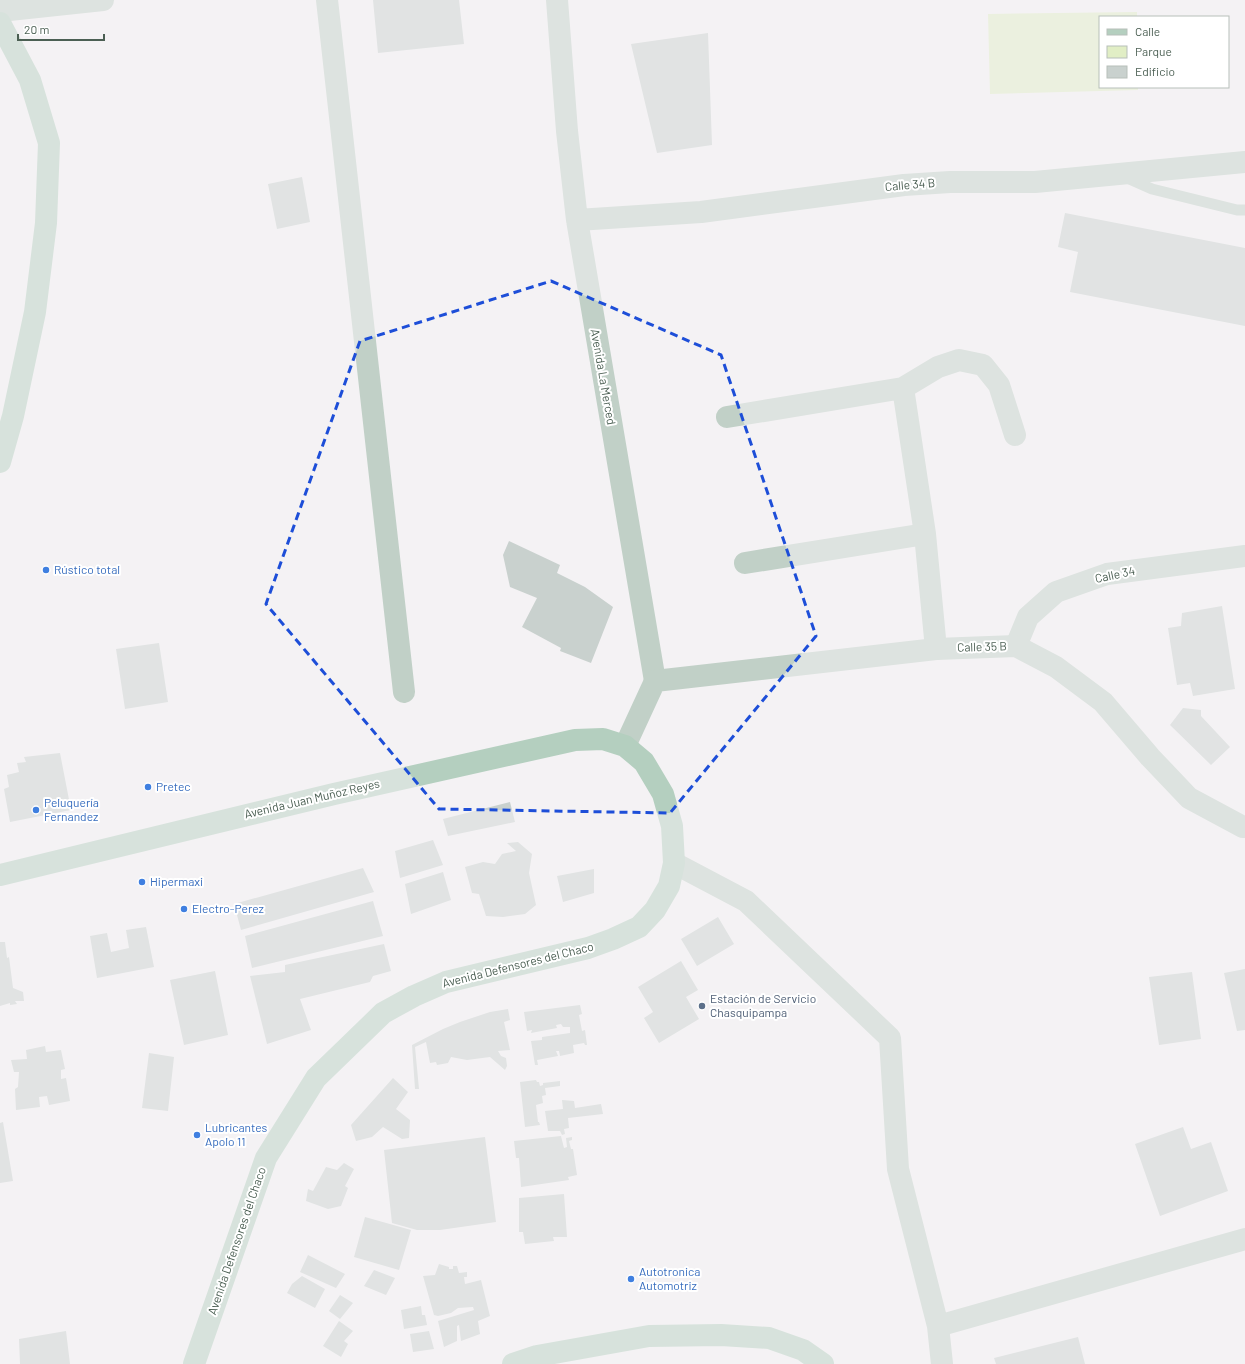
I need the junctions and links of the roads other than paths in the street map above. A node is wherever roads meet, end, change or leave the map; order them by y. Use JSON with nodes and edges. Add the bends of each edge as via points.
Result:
{"nodes":[{"id":1,"x":103,"y":0,"type":"edge"},
{"id":2,"x":327,"y":0,"type":"edge"},
{"id":3,"x":557,"y":0,"type":"edge"},
{"id":4,"x":0,"y":11,"type":"edge"},
{"id":5,"x":0,"y":23,"type":"edge"},
{"id":6,"x":1245,"y":162,"type":"edge"},
{"id":7,"x":1120,"y":175,"type":"junction"},
{"id":8,"x":1245,"y":210,"type":"edge"},
{"id":9,"x":577,"y":220,"type":"junction"},
{"id":10,"x":903,"y":388,"type":"junction"},
{"id":11,"x":727,"y":417,"type":"dead end"},
{"id":12,"x":1016,"y":435,"type":"dead end"},
{"id":13,"x":0,"y":462,"type":"edge"},
{"id":14,"x":924,"y":534,"type":"junction"},
{"id":15,"x":1245,"y":556,"type":"edge"},
{"id":16,"x":745,"y":563,"type":"dead end"},
{"id":17,"x":1016,"y":646,"type":"junction"},
{"id":18,"x":936,"y":649,"type":"junction"},
{"id":19,"x":655,"y":681,"type":"junction"},
{"id":20,"x":404,"y":692,"type":"dead end"},
{"id":21,"x":625,"y":746,"type":"junction"},
{"id":22,"x":1245,"y":827,"type":"edge"},
{"id":23,"x":674,"y":862,"type":"junction"},
{"id":24,"x":0,"y":875,"type":"edge"},
{"id":25,"x":1245,"y":1239,"type":"edge"},
{"id":26,"x":938,"y":1326,"type":"junction"},
{"id":27,"x":194,"y":1364,"type":"edge"},
{"id":28,"x":513,"y":1364,"type":"edge"},
{"id":29,"x":823,"y":1364,"type":"edge"},
{"id":30,"x":942,"y":1364,"type":"edge"}],
"edges":[{"from":1,"to":4,"type":"street"},
{"from":2,"to":20,"type":"street"},
{"from":3,"to":9,"type":"street","name":"Avenida La Merced"},
{"from":5,"to":13,"type":"main road","via":[[30,80],[49,143],[46,223],[35,312],[13,416]]},
{"from":6,"to":7,"type":"street","name":"Calle 34 B"},
{"from":7,"to":8,"type":"lane","via":[[1152,189]]},
{"from":7,"to":9,"type":"street","name":"Calle 34 B","via":[[1035,182],[904,185],[701,212]]},
{"from":9,"to":19,"type":"street","name":"Avenida La Merced"},
{"from":10,"to":11,"type":"street"},
{"from":10,"to":12,"type":"street","via":[[938,367],[960,360],[983,366],[999,385]]},
{"from":10,"to":14,"type":"street"},
{"from":14,"to":16,"type":"street"},
{"from":14,"to":18,"type":"street"},
{"from":15,"to":17,"type":"street","name":"Calle 34","via":[[1107,574],[1056,592],[1028,617]]},
{"from":17,"to":18,"type":"street","name":"Calle 35 B"},
{"from":17,"to":22,"type":"street","name":"Calle 35 B","via":[[1056,667],[1103,702],[1189,798]]},
{"from":18,"to":19,"type":"street","name":"Calle 35 B"},
{"from":19,"to":21,"type":"street"},
{"from":21,"to":23,"type":"main road","name":"Avenida Defensores del Chaco","via":[[644,762],[663,794],[672,826]]},
{"from":21,"to":24,"type":"main road","name":"Avenida Juan Muñoz Reyes","via":[[603,739],[575,740],[533,748]]},
{"from":23,"to":26,"type":"street","via":[[746,901],[890,1038],[898,1168]]},
{"from":23,"to":27,"type":"main road","name":"Avenida Defensores del Chaco","via":[[669,886],[656,910],[639,927],[613,940],[588,948],[446,982],[414,996],[383,1014],[316,1078],[266,1158]]},
{"from":25,"to":26,"type":"street"},
{"from":26,"to":30,"type":"street"},
{"from":28,"to":29,"type":"main road","via":[[537,1356],[649,1336],[720,1335],[769,1338],[803,1350]]}]}
